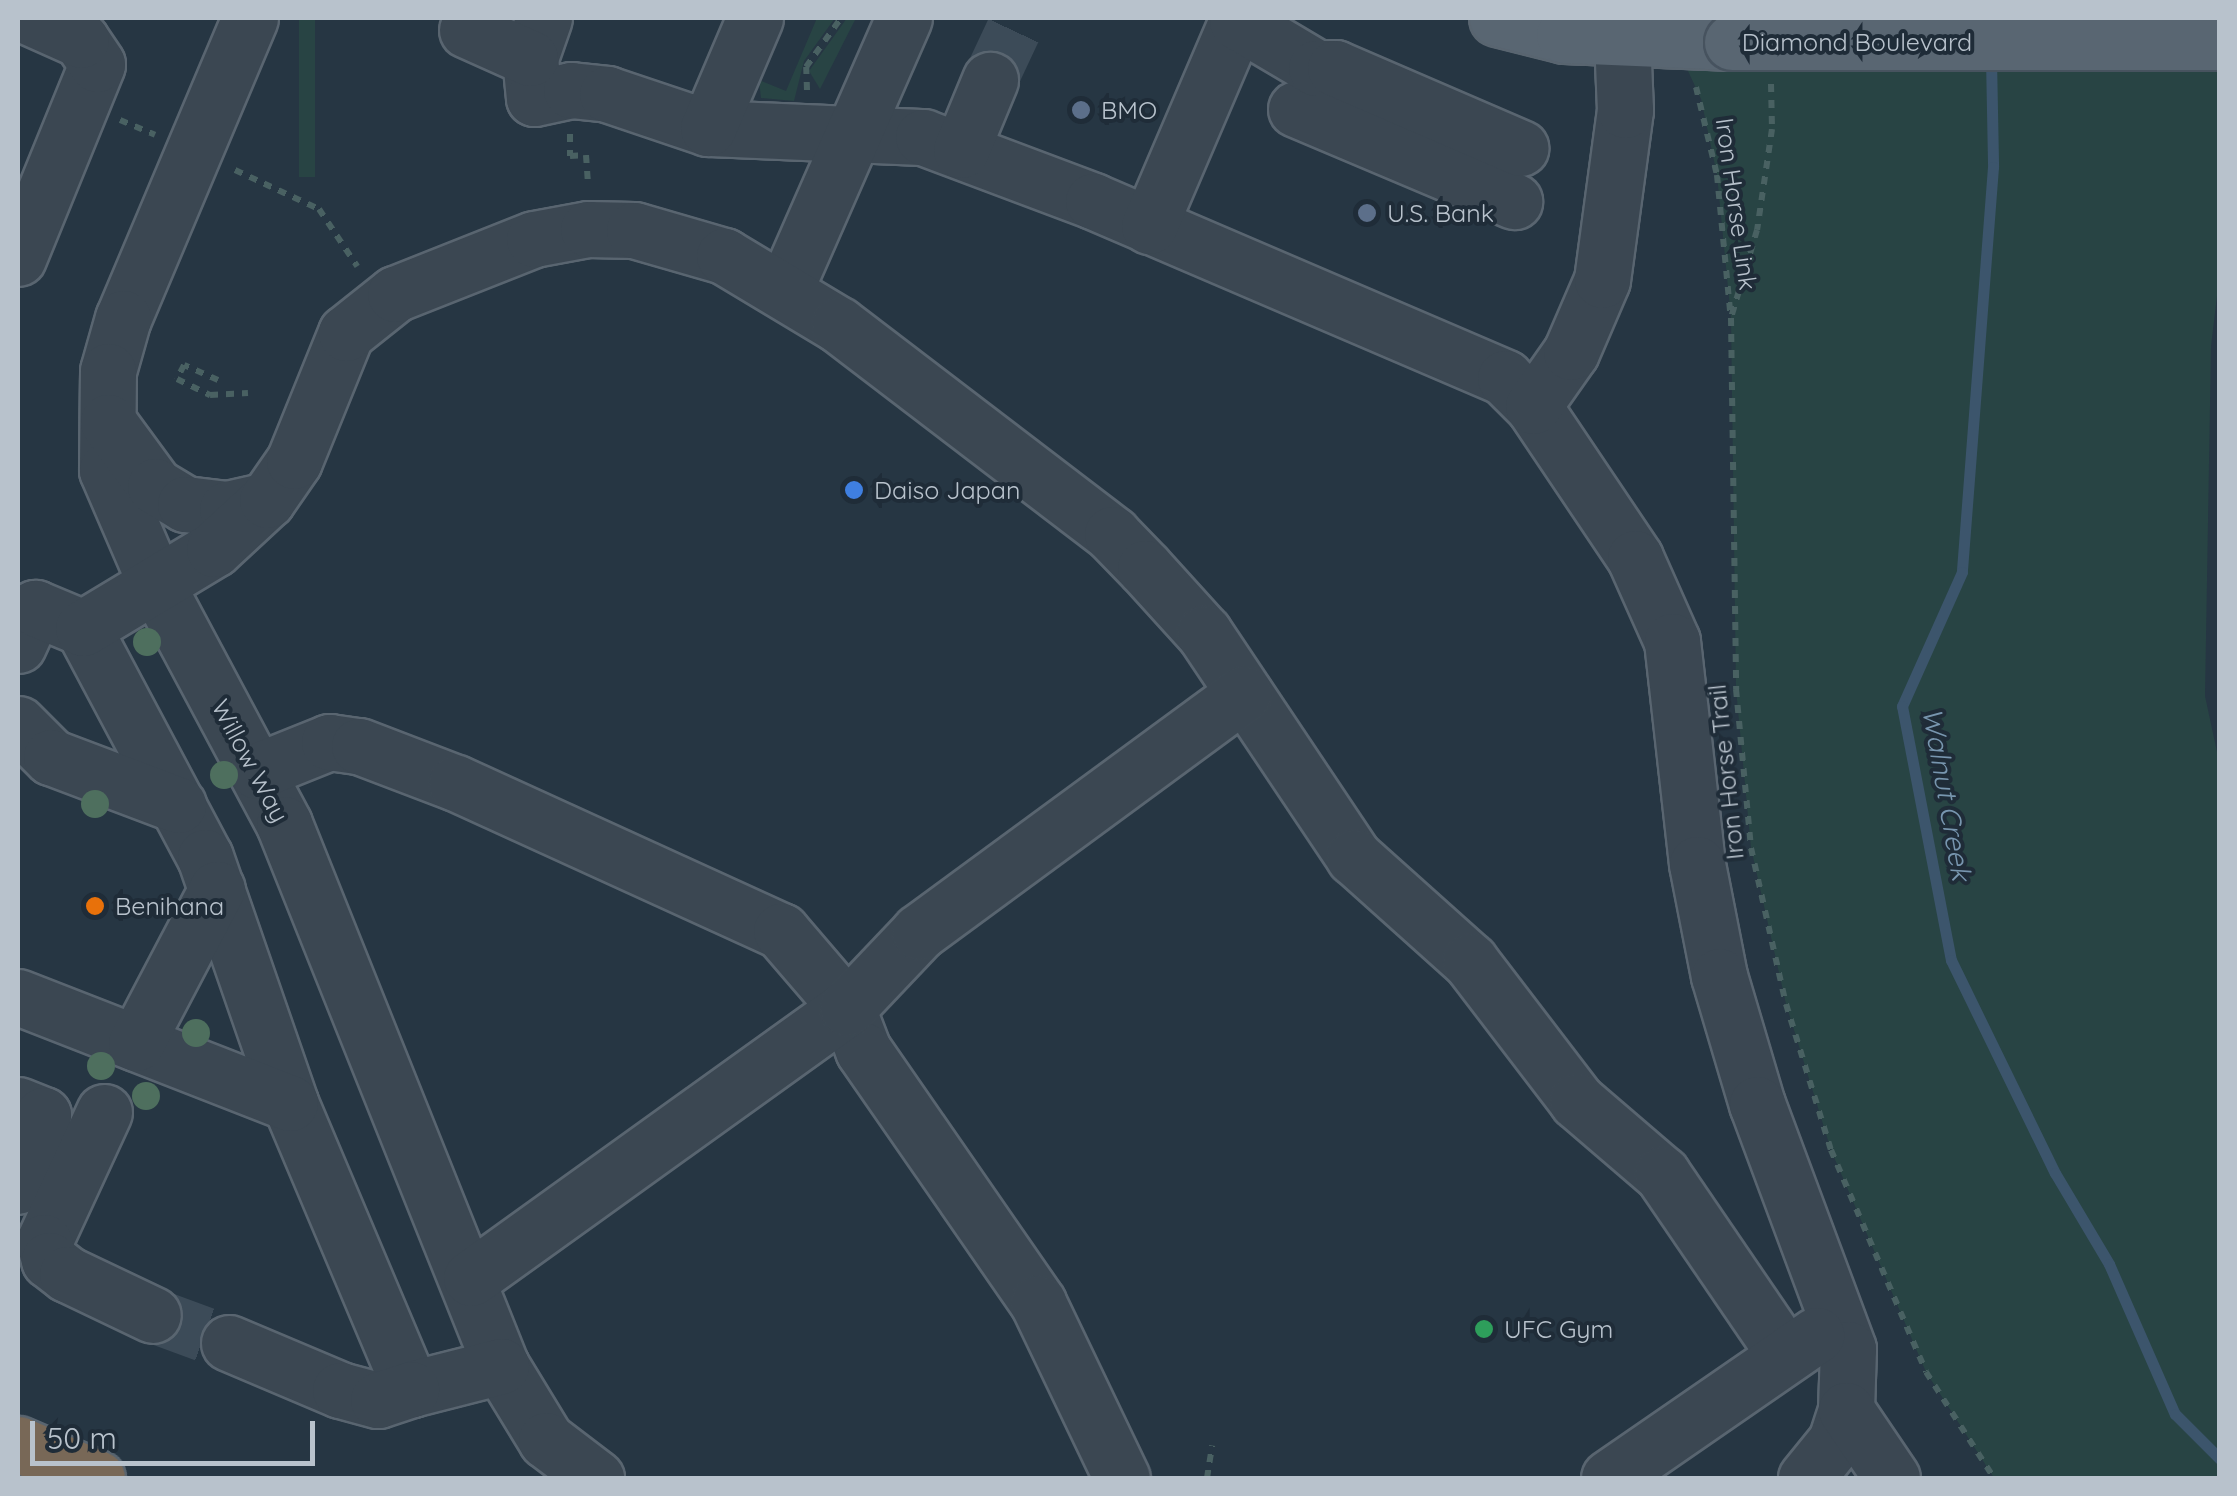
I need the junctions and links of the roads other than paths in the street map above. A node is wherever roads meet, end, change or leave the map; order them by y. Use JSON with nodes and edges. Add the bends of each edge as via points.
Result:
{"nodes":[{"id":1,"x":32,"y":18,"type":"edge"},
{"id":2,"x":250,"y":18,"type":"edge"},
{"id":3,"x":755,"y":18,"type":"edge"},
{"id":4,"x":904,"y":18,"type":"edge"},
{"id":5,"x":1496,"y":18,"type":"edge"},
{"id":6,"x":1234,"y":19,"type":"edge"},
{"id":7,"x":467,"y":30,"type":"dead end"},
{"id":8,"x":537,"y":38,"type":"edge"},
{"id":9,"x":1649,"y":41,"type":"junction"},
{"id":10,"x":2218,"y":42,"type":"edge"},
{"id":11,"x":990,"y":80,"type":"tunnel mouth"},
{"id":12,"x":708,"y":128,"type":"junction"},
{"id":13,"x":852,"y":136,"type":"junction"},
{"id":14,"x":961,"y":150,"type":"junction"},
{"id":15,"x":1518,"y":174,"type":"dead end"},
{"id":16,"x":1149,"y":226,"type":"junction"},
{"id":17,"x":18,"y":258,"type":"edge"},
{"id":18,"x":786,"y":288,"type":"junction"},
{"id":19,"x":1533,"y":406,"type":"junction"},
{"id":20,"x":104,"y":417,"type":"junction"},
{"id":21,"x":267,"y":500,"type":"junction"},
{"id":22,"x":156,"y":584,"type":"junction"},
{"id":23,"x":83,"y":628,"type":"junction"},
{"id":24,"x":18,"y":645,"type":"edge"},
{"id":25,"x":1244,"y":693,"type":"junction"},
{"id":26,"x":18,"y":724,"type":"edge"},
{"id":27,"x":257,"y":770,"type":"junction"},
{"id":28,"x":178,"y":805,"type":"junction"},
{"id":29,"x":284,"y":824,"type":"junction"},
{"id":30,"x":212,"y":873,"type":"junction"},
{"id":31,"x":18,"y":997,"type":"edge"},
{"id":32,"x":847,"y":1008,"type":"junction"},
{"id":33,"x":136,"y":1043,"type":"junction"},
{"id":34,"x":290,"y":1103,"type":"junction"},
{"id":35,"x":18,"y":1105,"type":"edge"},
{"id":36,"x":104,"y":1112,"type":"dead end"},
{"id":37,"x":18,"y":1186,"type":"edge"},
{"id":38,"x":471,"y":1278,"type":"junction"},
{"id":39,"x":153,"y":1315,"type":"tunnel mouth"},
{"id":40,"x":1840,"y":1320,"type":"junction"},
{"id":41,"x":229,"y":1343,"type":"tunnel mouth"},
{"id":42,"x":1785,"y":1354,"type":"junction"},
{"id":43,"x":501,"y":1366,"type":"junction"},
{"id":44,"x":411,"y":1389,"type":"junction"},
{"id":45,"x":1846,"y":1410,"type":"junction"},
{"id":46,"x":18,"y":1444,"type":"edge"},
{"id":47,"x":97,"y":1478,"type":"edge"},
{"id":48,"x":596,"y":1478,"type":"edge"},
{"id":49,"x":1122,"y":1478,"type":"edge"},
{"id":50,"x":1609,"y":1478,"type":"edge"},
{"id":51,"x":1806,"y":1478,"type":"edge"},
{"id":52,"x":1892,"y":1478,"type":"edge"}],
"edges":[{"from":1,"to":17,"type":"street","via":[[81,40],[97,64]]},
{"from":2,"to":20,"type":"street","name":"Willow Way","via":[[123,318]]},
{"from":3,"to":12,"type":"street"},
{"from":4,"to":13,"type":"street"},
{"from":5,"to":9,"type":"main road","name":"Diamond Boulevard","via":[[1564,35]]},
{"from":6,"to":15,"type":"street","via":[[1306,88],[1335,68]]},
{"from":6,"to":16,"type":"street"},
{"from":7,"to":8,"type":"street"},
{"from":8,"to":12,"type":"street","via":[[534,98],[571,90],[607,94]]},
{"from":9,"to":10,"type":"main road","name":"Diamond Boulevard","bridge":true,"via":[[1751,58]]},
{"from":9,"to":19,"type":"street","via":[[1625,110],[1602,280],[1570,352]]},
{"from":11,"to":14,"type":"street"},
{"from":12,"to":13,"type":"street"},
{"from":13,"to":14,"type":"street","via":[[923,137]]},
{"from":13,"to":18,"type":"street"},
{"from":14,"to":16,"type":"street"},
{"from":16,"to":19,"type":"street","via":[[1506,378]]},
{"from":18,"to":21,"type":"street","via":[[702,247],[634,230],[588,228],[534,240],[395,294],[368,308],[346,333],[294,461]]},
{"from":18,"to":25,"type":"street","via":[[1112,534],[1204,633]]},
{"from":19,"to":40,"type":"street","via":[[1635,558],[1672,642],[1697,864],[1719,976],[1756,1104]]},
{"from":20,"to":21,"type":"street","via":[[155,486],[186,504],[227,509]]},
{"from":20,"to":22,"type":"street","name":"Willow Way","via":[[108,470]]},
{"from":21,"to":22,"type":"street","via":[[214,549]]},
{"from":22,"to":23,"type":"street"},
{"from":22,"to":27,"type":"street","name":"Willow Way"},
{"from":23,"to":24,"type":"street","via":[[35,608]]},
{"from":23,"to":28,"type":"street"},
{"from":25,"to":32,"type":"street","via":[[918,932]]},
{"from":25,"to":42,"type":"street","via":[[1354,857],[1470,961],[1577,1101],[1662,1174]]},
{"from":26,"to":28,"type":"street","via":[[51,757]]},
{"from":27,"to":29,"type":"street","name":"Willow Way"},
{"from":27,"to":32,"type":"street","via":[[330,742],[359,746],[456,783],[782,931]]},
{"from":28,"to":30,"type":"street"},
{"from":29,"to":30,"type":"street"},
{"from":29,"to":38,"type":"street","name":"Willow Way"},
{"from":30,"to":33,"type":"street"},
{"from":30,"to":34,"type":"street"},
{"from":31,"to":33,"type":"street"},
{"from":32,"to":38,"type":"street"},
{"from":32,"to":49,"type":"street","via":[[863,1050],[1038,1304]]},
{"from":33,"to":34,"type":"street"},
{"from":34,"to":44,"type":"street"},
{"from":35,"to":37,"type":"street","via":[[43,1115]]},
{"from":36,"to":39,"type":"street","via":[[44,1242],[48,1260]]},
{"from":38,"to":43,"type":"street","name":"Willow Way"},
{"from":40,"to":42,"type":"street"},
{"from":40,"to":45,"type":"street","via":[[1852,1374]]},
{"from":41,"to":44,"type":"street","via":[[378,1400]]},
{"from":42,"to":50,"type":"street"},
{"from":43,"to":44,"type":"street"},
{"from":43,"to":48,"type":"street","name":"Willow Way","via":[[546,1440]]},
{"from":45,"to":51,"type":"street","via":[[1836,1441]]},
{"from":45,"to":52,"type":"street"},
{"from":46,"to":47,"type":"highway"}]}
